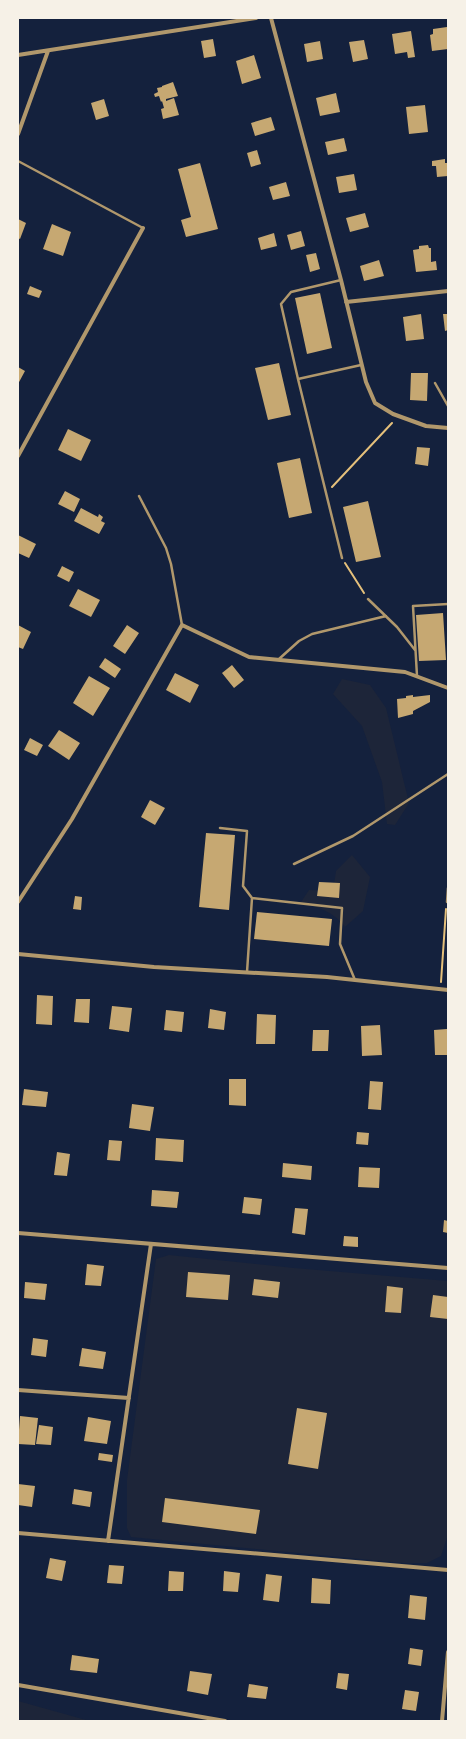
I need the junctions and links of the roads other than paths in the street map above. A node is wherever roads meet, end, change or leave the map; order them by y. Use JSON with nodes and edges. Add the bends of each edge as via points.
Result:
{"nodes":[{"id":1,"x":256,"y":18,"type":"edge"},
{"id":2,"x":271,"y":18,"type":"edge"},
{"id":3,"x":48,"y":51,"type":"junction"},
{"id":4,"x":18,"y":55,"type":"edge"},
{"id":5,"x":18,"y":134,"type":"edge"},
{"id":6,"x":18,"y":161,"type":"edge"},
{"id":7,"x":143,"y":228,"type":"joint"},
{"id":8,"x":341,"y":280,"type":"junction"},
{"id":9,"x":448,"y":291,"type":"edge"},
{"id":10,"x":346,"y":302,"type":"junction"},
{"id":11,"x":361,"y":365,"type":"junction"},
{"id":12,"x":298,"y":379,"type":"junction"},
{"id":13,"x":435,"y":383,"type":"dead end"},
{"id":14,"x":448,"y":405,"type":"edge"},
{"id":15,"x":448,"y":428,"type":"edge"},
{"id":16,"x":18,"y":456,"type":"edge"},
{"id":17,"x":139,"y":496,"type":"dead end"},
{"id":18,"x":342,"y":558,"type":"road end"},
{"id":19,"x":368,"y":599,"type":"road end"},
{"id":20,"x":448,"y":604,"type":"edge"},
{"id":21,"x":386,"y":616,"type":"junction"},
{"id":22,"x":182,"y":625,"type":"junction"},
{"id":23,"x":415,"y":650,"type":"junction"},
{"id":24,"x":278,"y":660,"type":"junction"},
{"id":25,"x":417,"y":676,"type":"junction"},
{"id":26,"x":448,"y":688,"type":"edge"},
{"id":27,"x":448,"y":774,"type":"edge"},
{"id":28,"x":220,"y":828,"type":"dead end"},
{"id":29,"x":294,"y":864,"type":"dead end"},
{"id":30,"x":448,"y":888,"type":"edge"},
{"id":31,"x":252,"y":898,"type":"junction"},
{"id":32,"x":18,"y":902,"type":"edge"},
{"id":33,"x":447,"y":902,"type":"road end"},
{"id":34,"x":18,"y":954,"type":"edge"},
{"id":35,"x":246,"y":972,"type":"junction"},
{"id":36,"x":355,"y":980,"type":"junction"},
{"id":37,"x":448,"y":990,"type":"edge"},
{"id":38,"x":18,"y":1233,"type":"edge"},
{"id":39,"x":151,"y":1244,"type":"junction"},
{"id":40,"x":448,"y":1268,"type":"edge"},
{"id":41,"x":18,"y":1390,"type":"edge"},
{"id":42,"x":128,"y":1398,"type":"junction"},
{"id":43,"x":18,"y":1533,"type":"edge"},
{"id":44,"x":108,"y":1540,"type":"junction"},
{"id":45,"x":448,"y":1570,"type":"edge"},
{"id":46,"x":448,"y":1652,"type":"edge"},
{"id":47,"x":18,"y":1685,"type":"edge"},
{"id":48,"x":225,"y":1721,"type":"edge"},
{"id":49,"x":442,"y":1721,"type":"edge"}],
"edges":[{"from":1,"to":3,"type":"street"},
{"from":2,"to":8,"type":"street"},
{"from":3,"to":4,"type":"street"},
{"from":3,"to":5,"type":"street"},
{"from":6,"to":7,"type":"lane"},
{"from":7,"to":16,"type":"street"},
{"from":8,"to":10,"type":"street"},
{"from":8,"to":12,"type":"lane","via":[[291,292],[281,304]]},
{"from":9,"to":10,"type":"street"},
{"from":10,"to":11,"type":"street"},
{"from":11,"to":12,"type":"lane"},
{"from":11,"to":15,"type":"street","via":[[375,403],[398,416],[426,426]]},
{"from":12,"to":18,"type":"lane"},
{"from":13,"to":14,"type":"lane"},
{"from":17,"to":22,"type":"lane","via":[[166,548]]},
{"from":19,"to":21,"type":"lane"},
{"from":20,"to":23,"type":"lane","via":[[413,606]]},
{"from":21,"to":23,"type":"lane"},
{"from":21,"to":24,"type":"lane","via":[[312,634],[299,641]]},
{"from":22,"to":24,"type":"street","via":[[249,657]]},
{"from":22,"to":32,"type":"street","via":[[72,819]]},
{"from":23,"to":25,"type":"lane"},
{"from":24,"to":25,"type":"street","via":[[405,672]]},
{"from":25,"to":26,"type":"street"},
{"from":27,"to":29,"type":"lane","via":[[353,836]]},
{"from":28,"to":31,"type":"lane","via":[[248,831],[243,886]]},
{"from":30,"to":33,"type":"lane"},
{"from":31,"to":35,"type":"lane"},
{"from":31,"to":36,"type":"lane","via":[[342,908],[340,944]]},
{"from":34,"to":35,"type":"street","via":[[154,967]]},
{"from":35,"to":36,"type":"street"},
{"from":36,"to":37,"type":"street"},
{"from":38,"to":39,"type":"street"},
{"from":39,"to":40,"type":"street"},
{"from":39,"to":42,"type":"street"},
{"from":41,"to":42,"type":"street"},
{"from":42,"to":44,"type":"street"},
{"from":43,"to":44,"type":"street"},
{"from":44,"to":45,"type":"street"},
{"from":46,"to":49,"type":"street"},
{"from":47,"to":48,"type":"street"}]}
